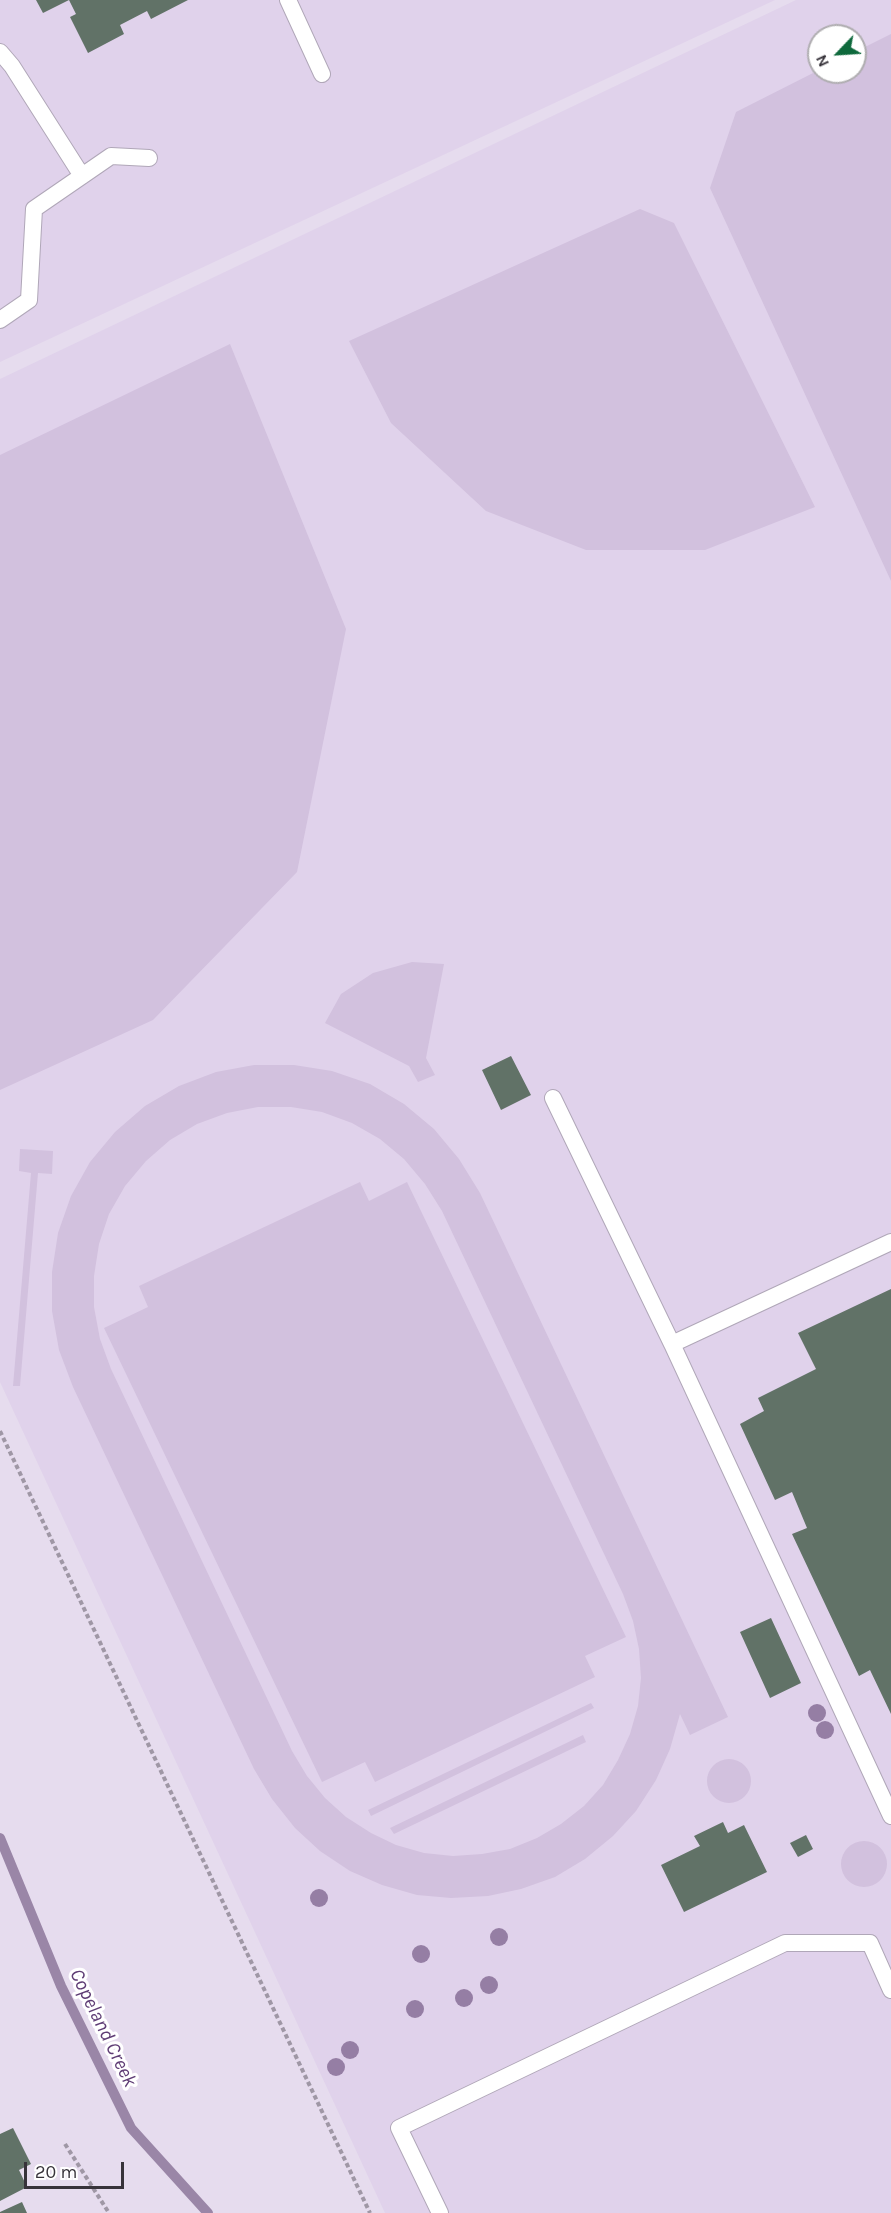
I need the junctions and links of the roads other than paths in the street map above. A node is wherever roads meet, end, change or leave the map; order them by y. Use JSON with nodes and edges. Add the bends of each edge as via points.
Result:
{"nodes":[{"id":1,"x":288,"y":0,"type":"edge"},
{"id":2,"x":0,"y":52,"type":"edge"},
{"id":3,"x":322,"y":74,"type":"dead end"},
{"id":4,"x":149,"y":158,"type":"dead end"},
{"id":5,"x":82,"y":176,"type":"junction"},
{"id":6,"x":0,"y":321,"type":"edge"},
{"id":7,"x":553,"y":1098,"type":"dead end"},
{"id":8,"x":891,"y":1242,"type":"edge"},
{"id":9,"x":672,"y":1344,"type":"junction"},
{"id":10,"x":891,"y":1816,"type":"edge"},
{"id":11,"x":891,"y":1990,"type":"edge"},
{"id":12,"x":440,"y":2213,"type":"edge"}],
"edges":[{"from":1,"to":3,"type":"lane"},
{"from":2,"to":5,"type":"lane"},
{"from":4,"to":5,"type":"lane","via":[[111,156]]},
{"from":5,"to":6,"type":"lane","via":[[34,209],[29,300]]},
{"from":7,"to":9,"type":"lane"},
{"from":8,"to":9,"type":"lane"},
{"from":9,"to":10,"type":"lane"},
{"from":11,"to":12,"type":"lane","via":[[870,1943],[785,1943],[399,2128]]}]}
